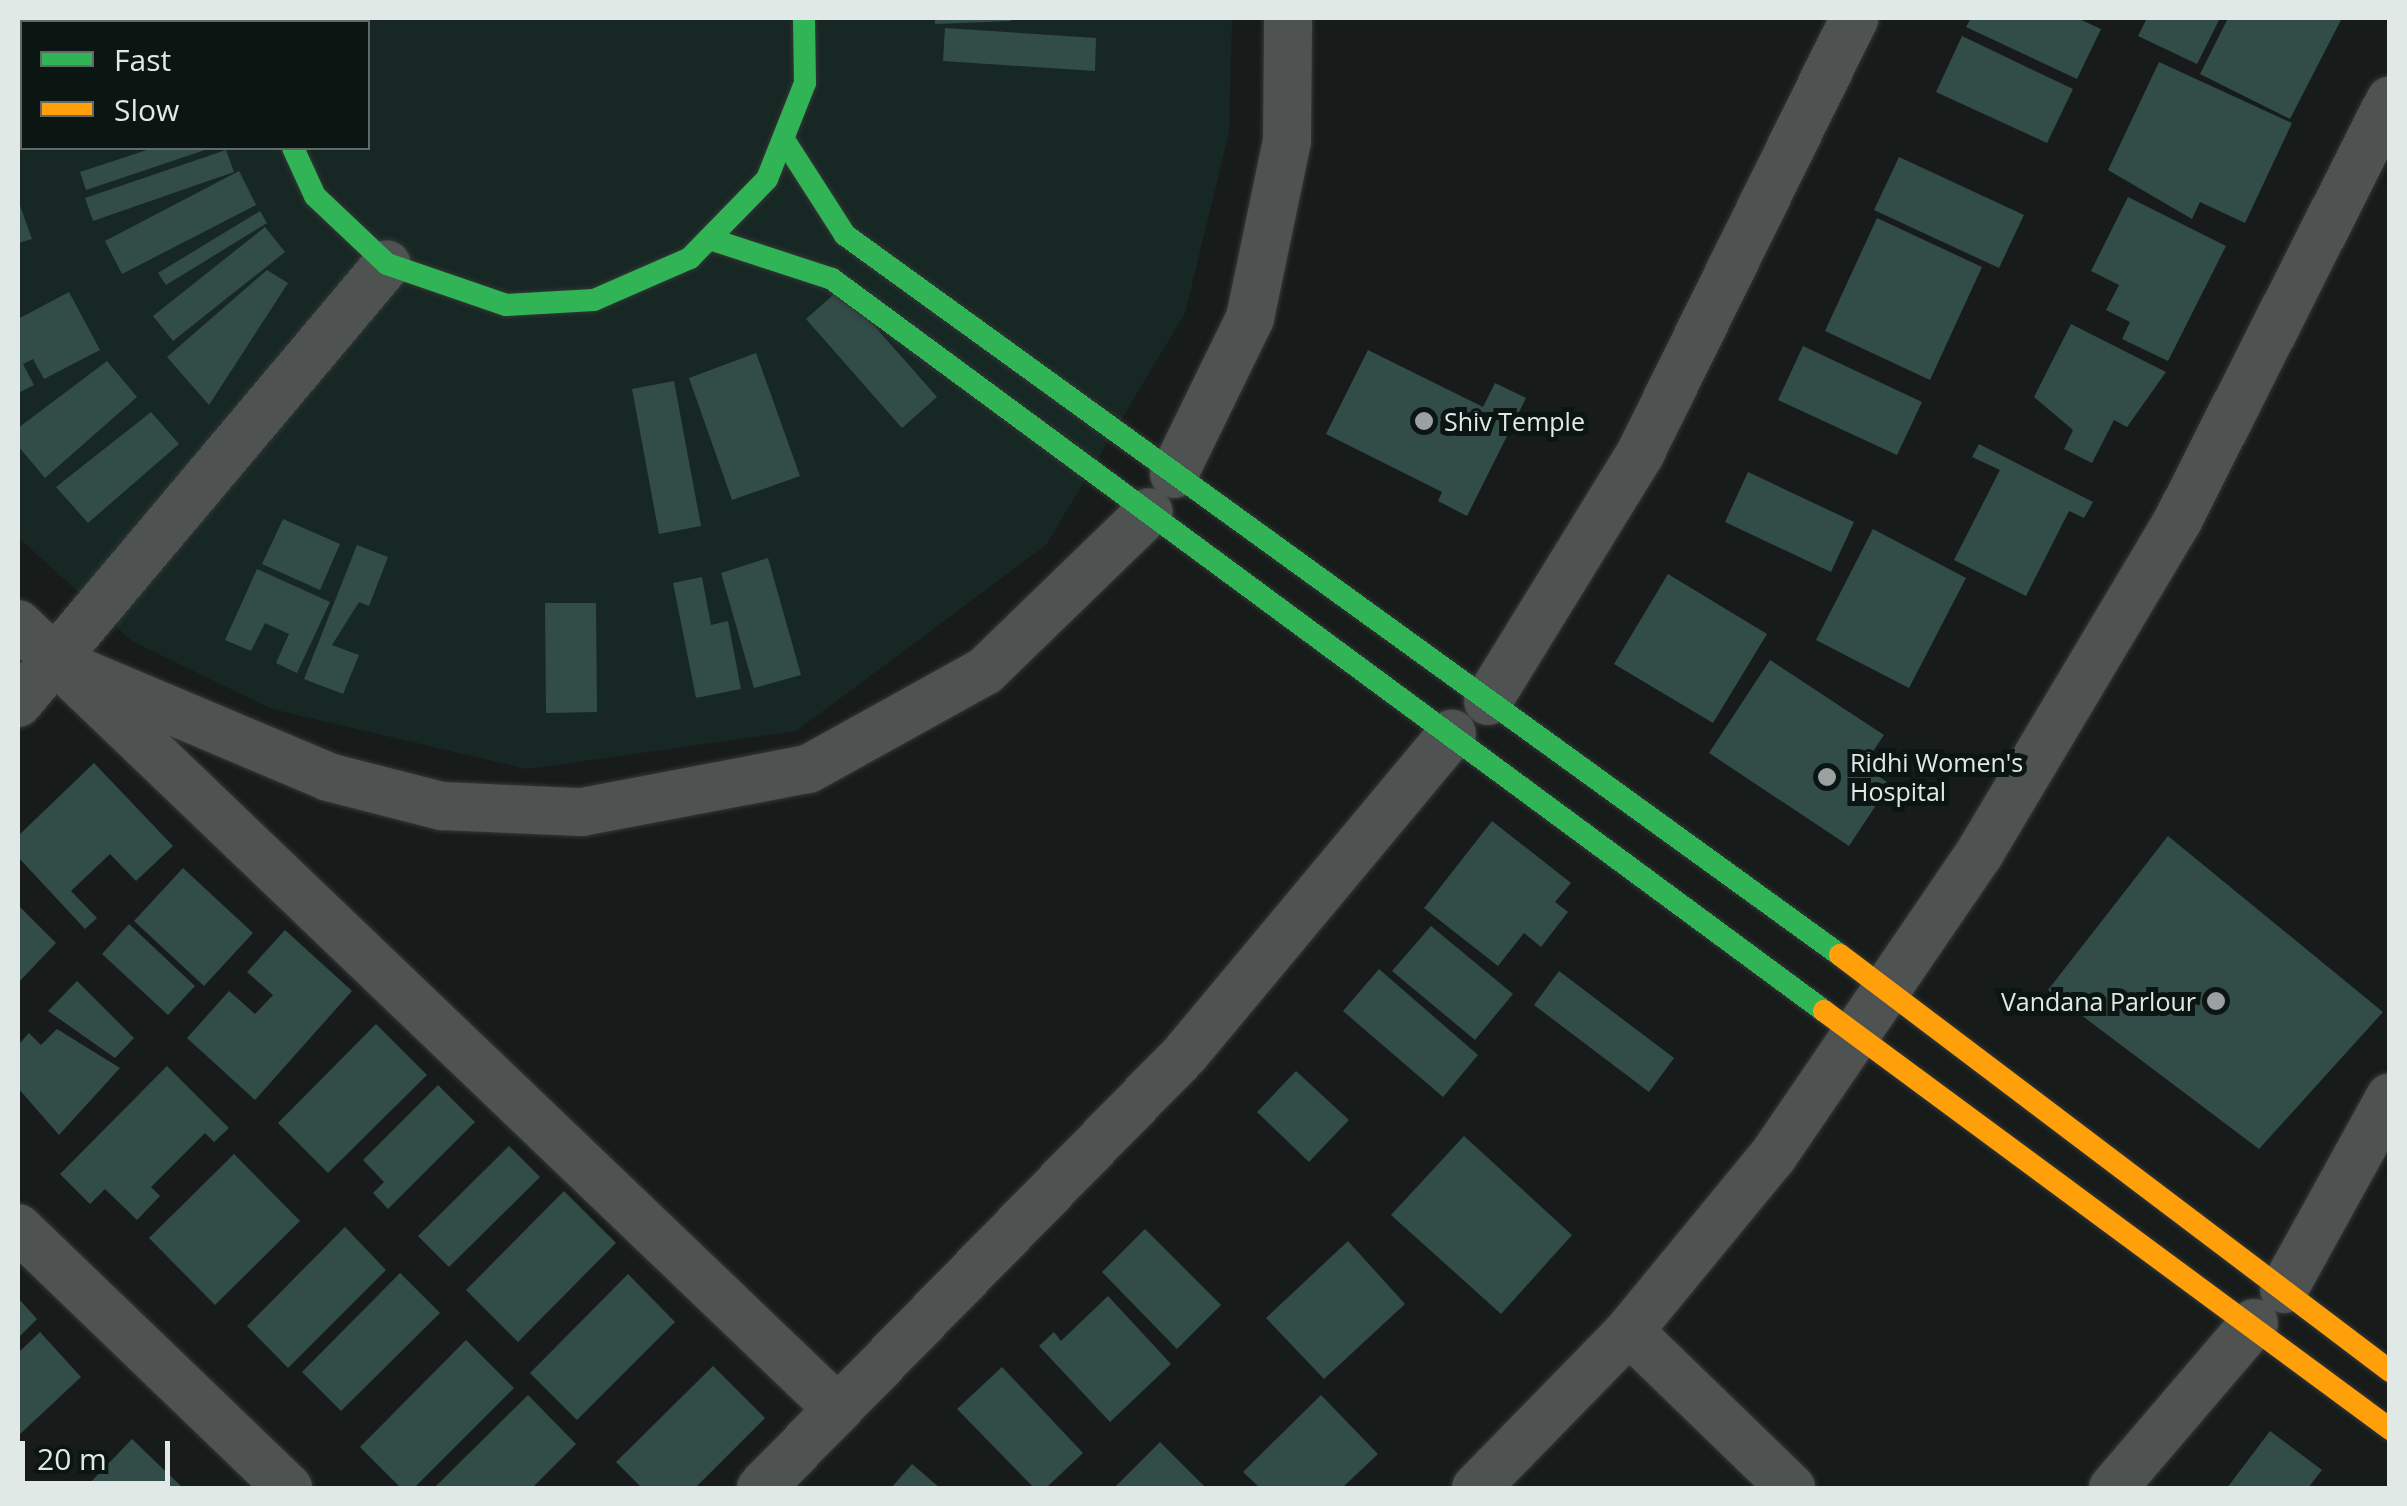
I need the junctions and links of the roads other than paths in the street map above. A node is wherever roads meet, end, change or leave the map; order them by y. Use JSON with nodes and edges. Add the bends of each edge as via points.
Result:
{"nodes":[{"id":1,"x":804,"y":18,"type":"edge"},
{"id":2,"x":1288,"y":18,"type":"edge"},
{"id":3,"x":1854,"y":18,"type":"edge"},
{"id":4,"x":2390,"y":100,"type":"edge"},
{"id":5,"x":786,"y":142,"type":"junction"},
{"id":6,"x":295,"y":150,"type":"edge"},
{"id":7,"x":714,"y":240,"type":"junction"},
{"id":8,"x":387,"y":264,"type":"junction"},
{"id":9,"x":1161,"y":493,"type":"junction"},
{"id":10,"x":18,"y":624,"type":"edge"},
{"id":11,"x":54,"y":661,"type":"junction"},
{"id":12,"x":1488,"y":701,"type":"junction"},
{"id":13,"x":18,"y":703,"type":"edge"},
{"id":14,"x":1452,"y":734,"type":"junction"},
{"id":15,"x":1887,"y":988,"type":"junction"},
{"id":16,"x":1858,"y":1032,"type":"junction"},
{"id":17,"x":2390,"y":1096,"type":"edge"},
{"id":18,"x":18,"y":1228,"type":"edge"},
{"id":19,"x":2269,"y":1306,"type":"junction"},
{"id":20,"x":1628,"y":1331,"type":"junction"},
{"id":21,"x":2390,"y":1370,"type":"edge"},
{"id":22,"x":838,"y":1409,"type":"junction"},
{"id":23,"x":2390,"y":1429,"type":"edge"},
{"id":24,"x":288,"y":1488,"type":"edge"},
{"id":25,"x":760,"y":1488,"type":"edge"},
{"id":26,"x":1476,"y":1488,"type":"edge"},
{"id":27,"x":1791,"y":1488,"type":"edge"},
{"id":28,"x":2113,"y":1488,"type":"edge"}],
"edges":[{"from":1,"to":5,"type":"street","via":[[805,83]]},
{"from":2,"to":9,"type":"street","via":[[1287,140],[1250,318]]},
{"from":3,"to":12,"type":"street","via":[[1640,454]]},
{"from":4,"to":15,"type":"street","via":[[2178,520],[1980,854]]},
{"from":5,"to":7,"type":"street"},
{"from":5,"to":9,"type":"street","via":[[845,236]]},
{"from":6,"to":8,"type":"street","via":[[315,196]]},
{"from":7,"to":8,"type":"street","via":[[594,300],[506,305]]},
{"from":7,"to":9,"type":"street","via":[[832,279]]},
{"from":8,"to":11,"type":"street"},
{"from":9,"to":11,"type":"street","via":[[986,671],[808,770],[582,812],[442,806],[328,777]]},
{"from":9,"to":12,"type":"street"},
{"from":9,"to":14,"type":"street"},
{"from":10,"to":11,"type":"street"},
{"from":11,"to":13,"type":"street"},
{"from":11,"to":22,"type":"street"},
{"from":12,"to":15,"type":"street"},
{"from":14,"to":16,"type":"street"},
{"from":14,"to":22,"type":"street","via":[[1185,1054]]},
{"from":15,"to":16,"type":"street"},
{"from":15,"to":19,"type":"street"},
{"from":16,"to":19,"type":"street"},
{"from":16,"to":20,"type":"street","via":[[1773,1156]]},
{"from":17,"to":19,"type":"street"},
{"from":18,"to":24,"type":"street"},
{"from":19,"to":21,"type":"street"},
{"from":19,"to":23,"type":"street"},
{"from":19,"to":28,"type":"street"},
{"from":20,"to":26,"type":"street"},
{"from":20,"to":27,"type":"street"},
{"from":22,"to":25,"type":"street"}]}
